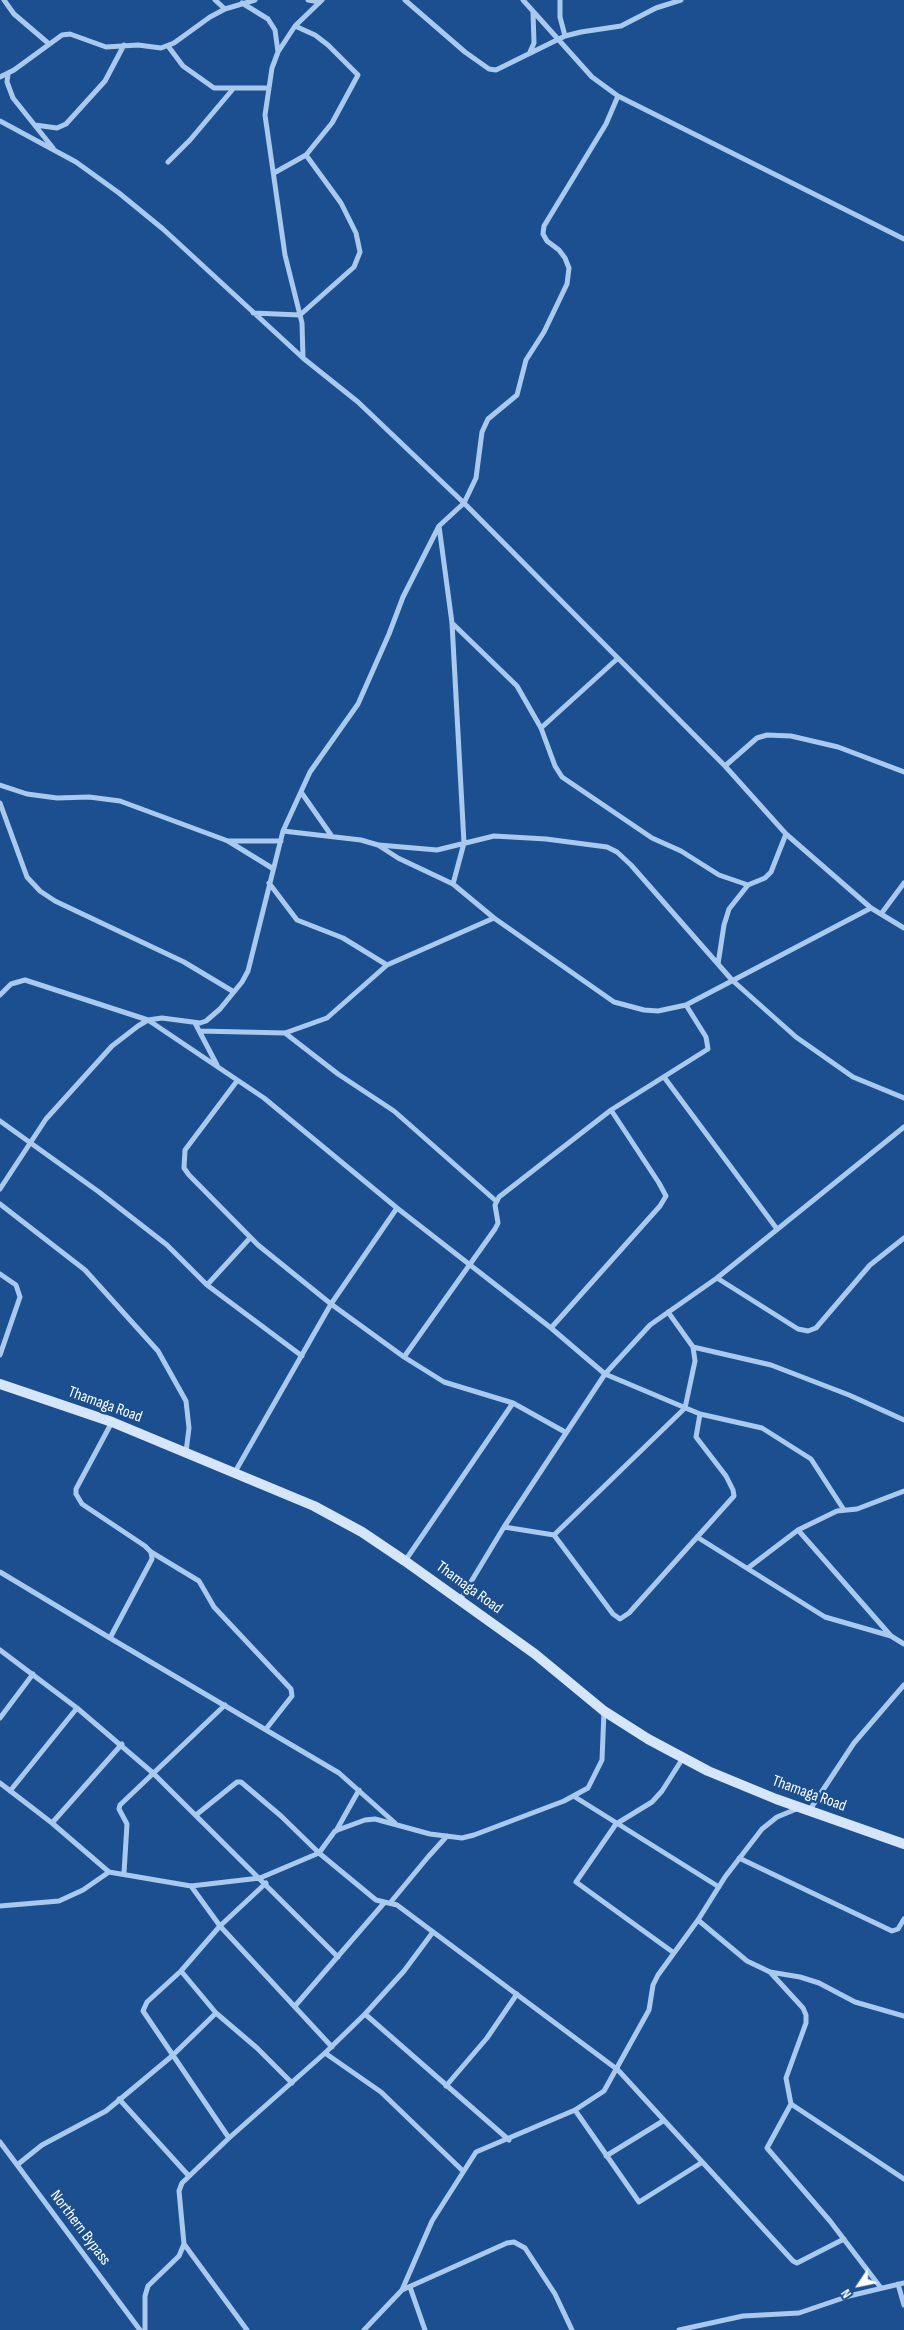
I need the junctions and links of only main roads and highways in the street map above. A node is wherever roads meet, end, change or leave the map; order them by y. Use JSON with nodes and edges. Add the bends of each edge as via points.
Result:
{"nodes":[{"id":1,"x":0,"y":1384,"type":"edge"},
{"id":2,"x":904,"y":1844,"type":"edge"}],
"edges":[{"from":1,"to":2,"type":"main road","name":"Thamaga Road","via":[[112,1422],[314,1506],[362,1532],[405,1561],[535,1654],[604,1711],[648,1739],[708,1771]]}]}
